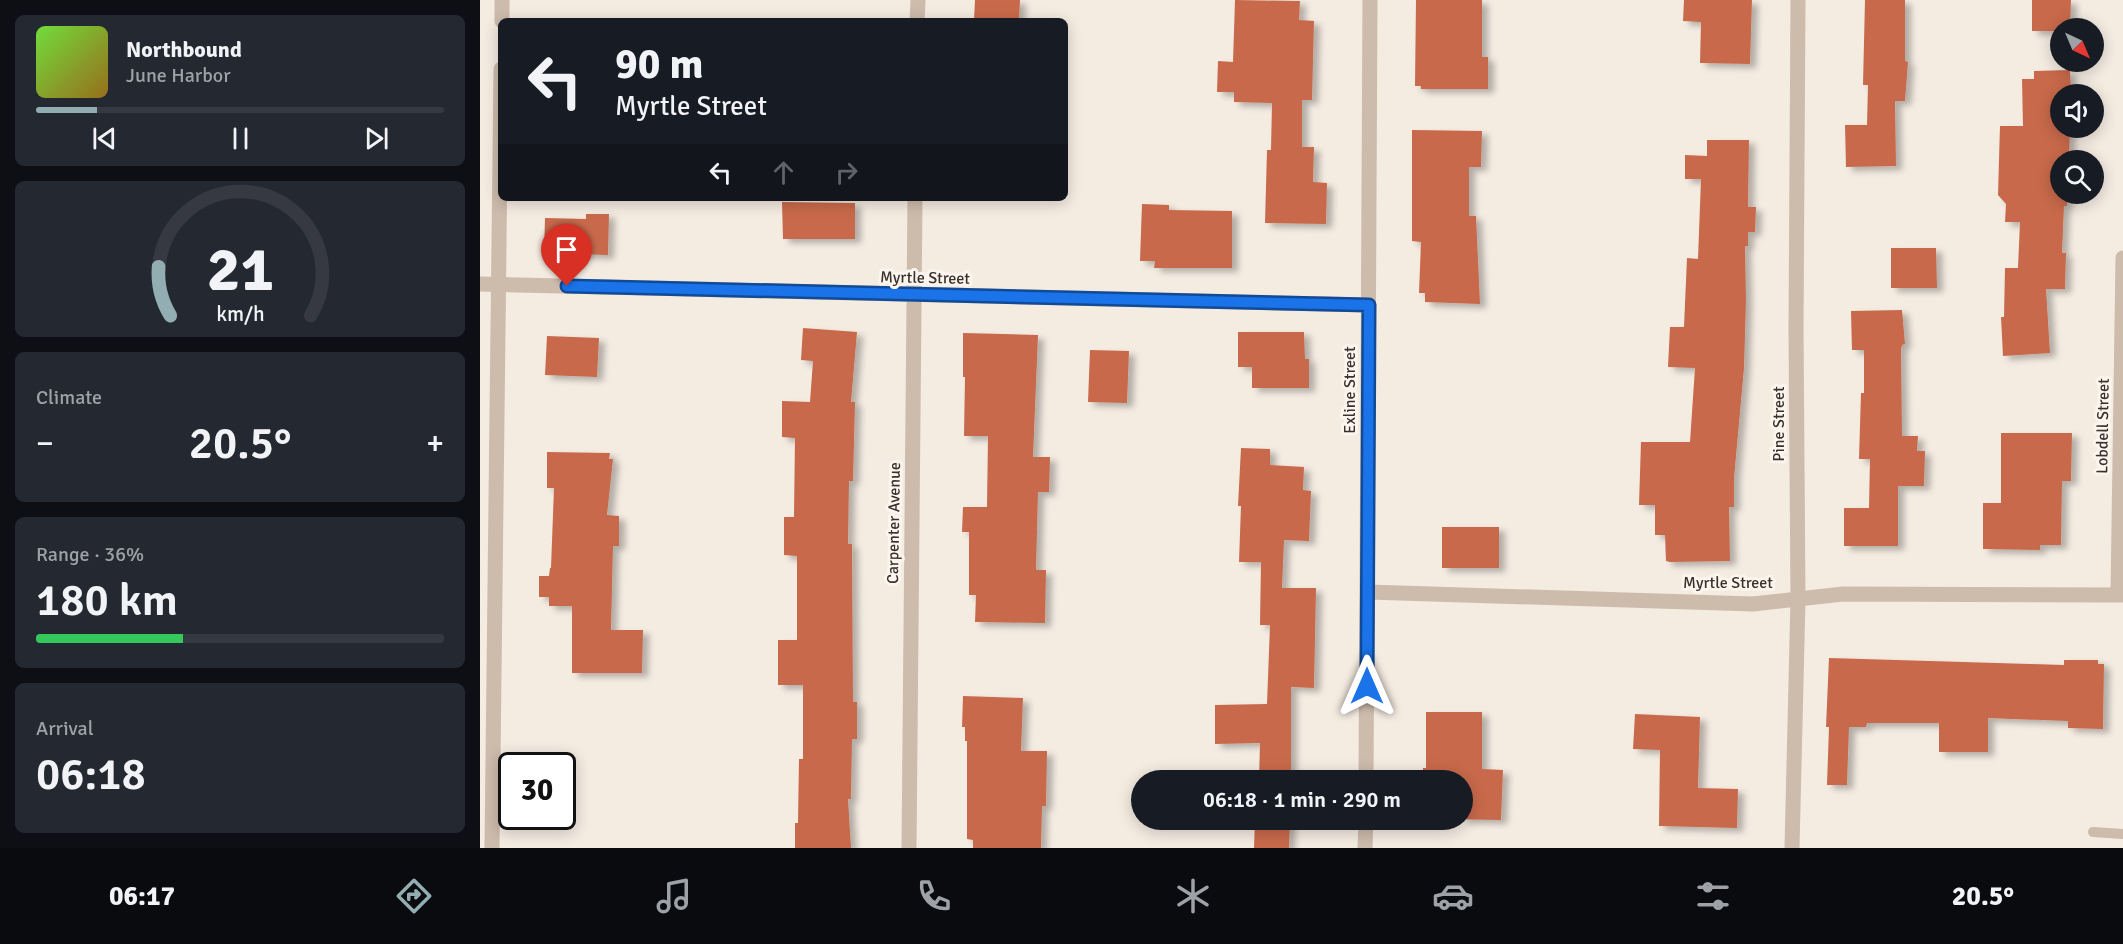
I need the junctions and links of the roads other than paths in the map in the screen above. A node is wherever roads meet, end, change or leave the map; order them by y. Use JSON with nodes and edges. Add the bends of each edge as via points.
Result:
{"nodes":[{"id":1,"x":502,"y":0,"type":"edge"},
{"id":2,"x":918,"y":0,"type":"edge"},
{"id":3,"x":1370,"y":0,"type":"edge"},
{"id":4,"x":1798,"y":0,"type":"edge"},
{"id":5,"x":501,"y":18,"type":"edge"},
{"id":6,"x":917,"y":18,"type":"edge"},
{"id":7,"x":500,"y":201,"type":"edge"},
{"id":8,"x":915,"y":201,"type":"edge"},
{"id":9,"x":2123,"y":258,"type":"edge"},
{"id":10,"x":480,"y":284,"type":"edge"},
{"id":11,"x":499,"y":284,"type":"junction"},
{"id":12,"x":914,"y":296,"type":"junction"},
{"id":13,"x":1369,"y":305,"type":"junction"},
{"id":14,"x":1368,"y":592,"type":"junction"},
{"id":15,"x":2121,"y":595,"type":"edge"},
{"id":16,"x":1798,"y":598,"type":"junction"},
{"id":17,"x":1366,"y":770,"type":"edge"},
{"id":18,"x":1366,"y":830,"type":"edge"},
{"id":19,"x":2093,"y":831,"type":"dead end"},
{"id":20,"x":2123,"y":834,"type":"edge"},
{"id":21,"x":492,"y":848,"type":"edge"},
{"id":22,"x":909,"y":848,"type":"edge"},
{"id":23,"x":1365,"y":848,"type":"edge"},
{"id":24,"x":1792,"y":848,"type":"edge"}],
"edges":[{"from":1,"to":5,"type":"street"},
{"from":2,"to":6,"type":"street"},
{"from":3,"to":13,"type":"street","name":"Exline Street"},
{"from":4,"to":16,"type":"street","name":"Pine Street"},
{"from":7,"to":11,"type":"street"},
{"from":8,"to":12,"type":"street","name":"Carpenter Avenue"},
{"from":9,"to":15,"type":"street","name":"Lobdell Street"},
{"from":10,"to":11,"type":"street","name":"Myrtle Street"},
{"from":11,"to":12,"type":"street","name":"Myrtle Street"},
{"from":11,"to":21,"type":"street"},
{"from":12,"to":13,"type":"street","name":"Myrtle Street"},
{"from":12,"to":22,"type":"street","name":"Carpenter Avenue"},
{"from":13,"to":14,"type":"street","name":"Exline Street"},
{"from":14,"to":16,"type":"street","name":"Myrtle Street","via":[[1753,604]]},
{"from":14,"to":17,"type":"street","name":"Exline Street"},
{"from":15,"to":16,"type":"street","name":"Myrtle Street","via":[[1843,594]]},
{"from":16,"to":24,"type":"street","name":"Pine Street"},
{"from":18,"to":23,"type":"street"},
{"from":19,"to":20,"type":"lane"}]}
